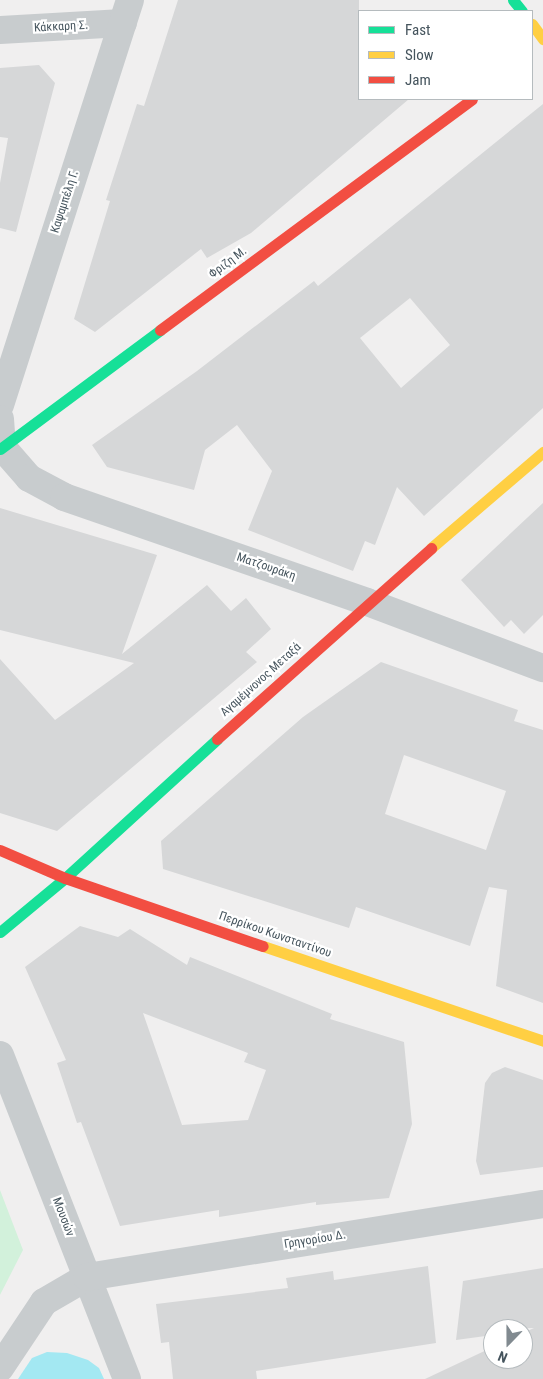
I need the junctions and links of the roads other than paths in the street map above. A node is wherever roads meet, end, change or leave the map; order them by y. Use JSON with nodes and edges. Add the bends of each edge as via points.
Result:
{"nodes":[{"id":1,"x":513,"y":0,"type":"edge"},
{"id":2,"x":521,"y":10,"type":"edge"},
{"id":3,"x":126,"y":11,"type":"edge"},
{"id":4,"x":533,"y":25,"type":"edge"},
{"id":5,"x":0,"y":30,"type":"edge"},
{"id":6,"x":543,"y":39,"type":"edge"},
{"id":7,"x":471,"y":100,"type":"edge"},
{"id":8,"x":0,"y":405,"type":"edge"},
{"id":9,"x":0,"y":419,"type":"edge"},
{"id":10,"x":1,"y":448,"type":"edge"},
{"id":11,"x":543,"y":452,"type":"edge"},
{"id":12,"x":367,"y":602,"type":"junction"},
{"id":13,"x":543,"y":668,"type":"edge"},
{"id":14,"x":0,"y":850,"type":"edge"},
{"id":15,"x":65,"y":878,"type":"junction"},
{"id":16,"x":0,"y":932,"type":"edge"},
{"id":17,"x":543,"y":1042,"type":"edge"},
{"id":18,"x":0,"y":1055,"type":"edge"},
{"id":19,"x":543,"y":1204,"type":"edge"},
{"id":20,"x":87,"y":1277,"type":"junction"},
{"id":21,"x":0,"y":1368,"type":"edge"},
{"id":22,"x":127,"y":1379,"type":"edge"}],
"edges":[{"from":1,"to":2,"type":"street"},
{"from":3,"to":5,"type":"street","name":"Κάκκαρη Σ."},
{"from":3,"to":8,"type":"street","name":"Καψαμπέλη Γ."},
{"from":4,"to":6,"type":"street"},
{"from":7,"to":10,"type":"street","name":"Φριζη Μ."},
{"from":9,"to":10,"type":"street"},
{"from":10,"to":12,"type":"street","name":"Ματζουράκη","via":[[29,478],[64,497]]},
{"from":11,"to":12,"type":"street","name":"Αγαμέμνονος Μεταξά"},
{"from":12,"to":13,"type":"street","name":"Ματζουράκη"},
{"from":12,"to":15,"type":"street","name":"Αγαμέμνονος Μεταξά"},
{"from":14,"to":15,"type":"street","name":"Περρίκου Κωνσταντίνου"},
{"from":15,"to":16,"type":"street","name":"Αγαμέμνονος Μεταξά"},
{"from":15,"to":17,"type":"street","name":"Περρίκου Κωνσταντίνου"},
{"from":18,"to":20,"type":"street","name":"Μουσών"},
{"from":19,"to":20,"type":"street","name":"Γρηγορίου Δ."},
{"from":20,"to":21,"type":"street","via":[[44,1302]]},
{"from":20,"to":22,"type":"street","name":"Μουσών"}]}
